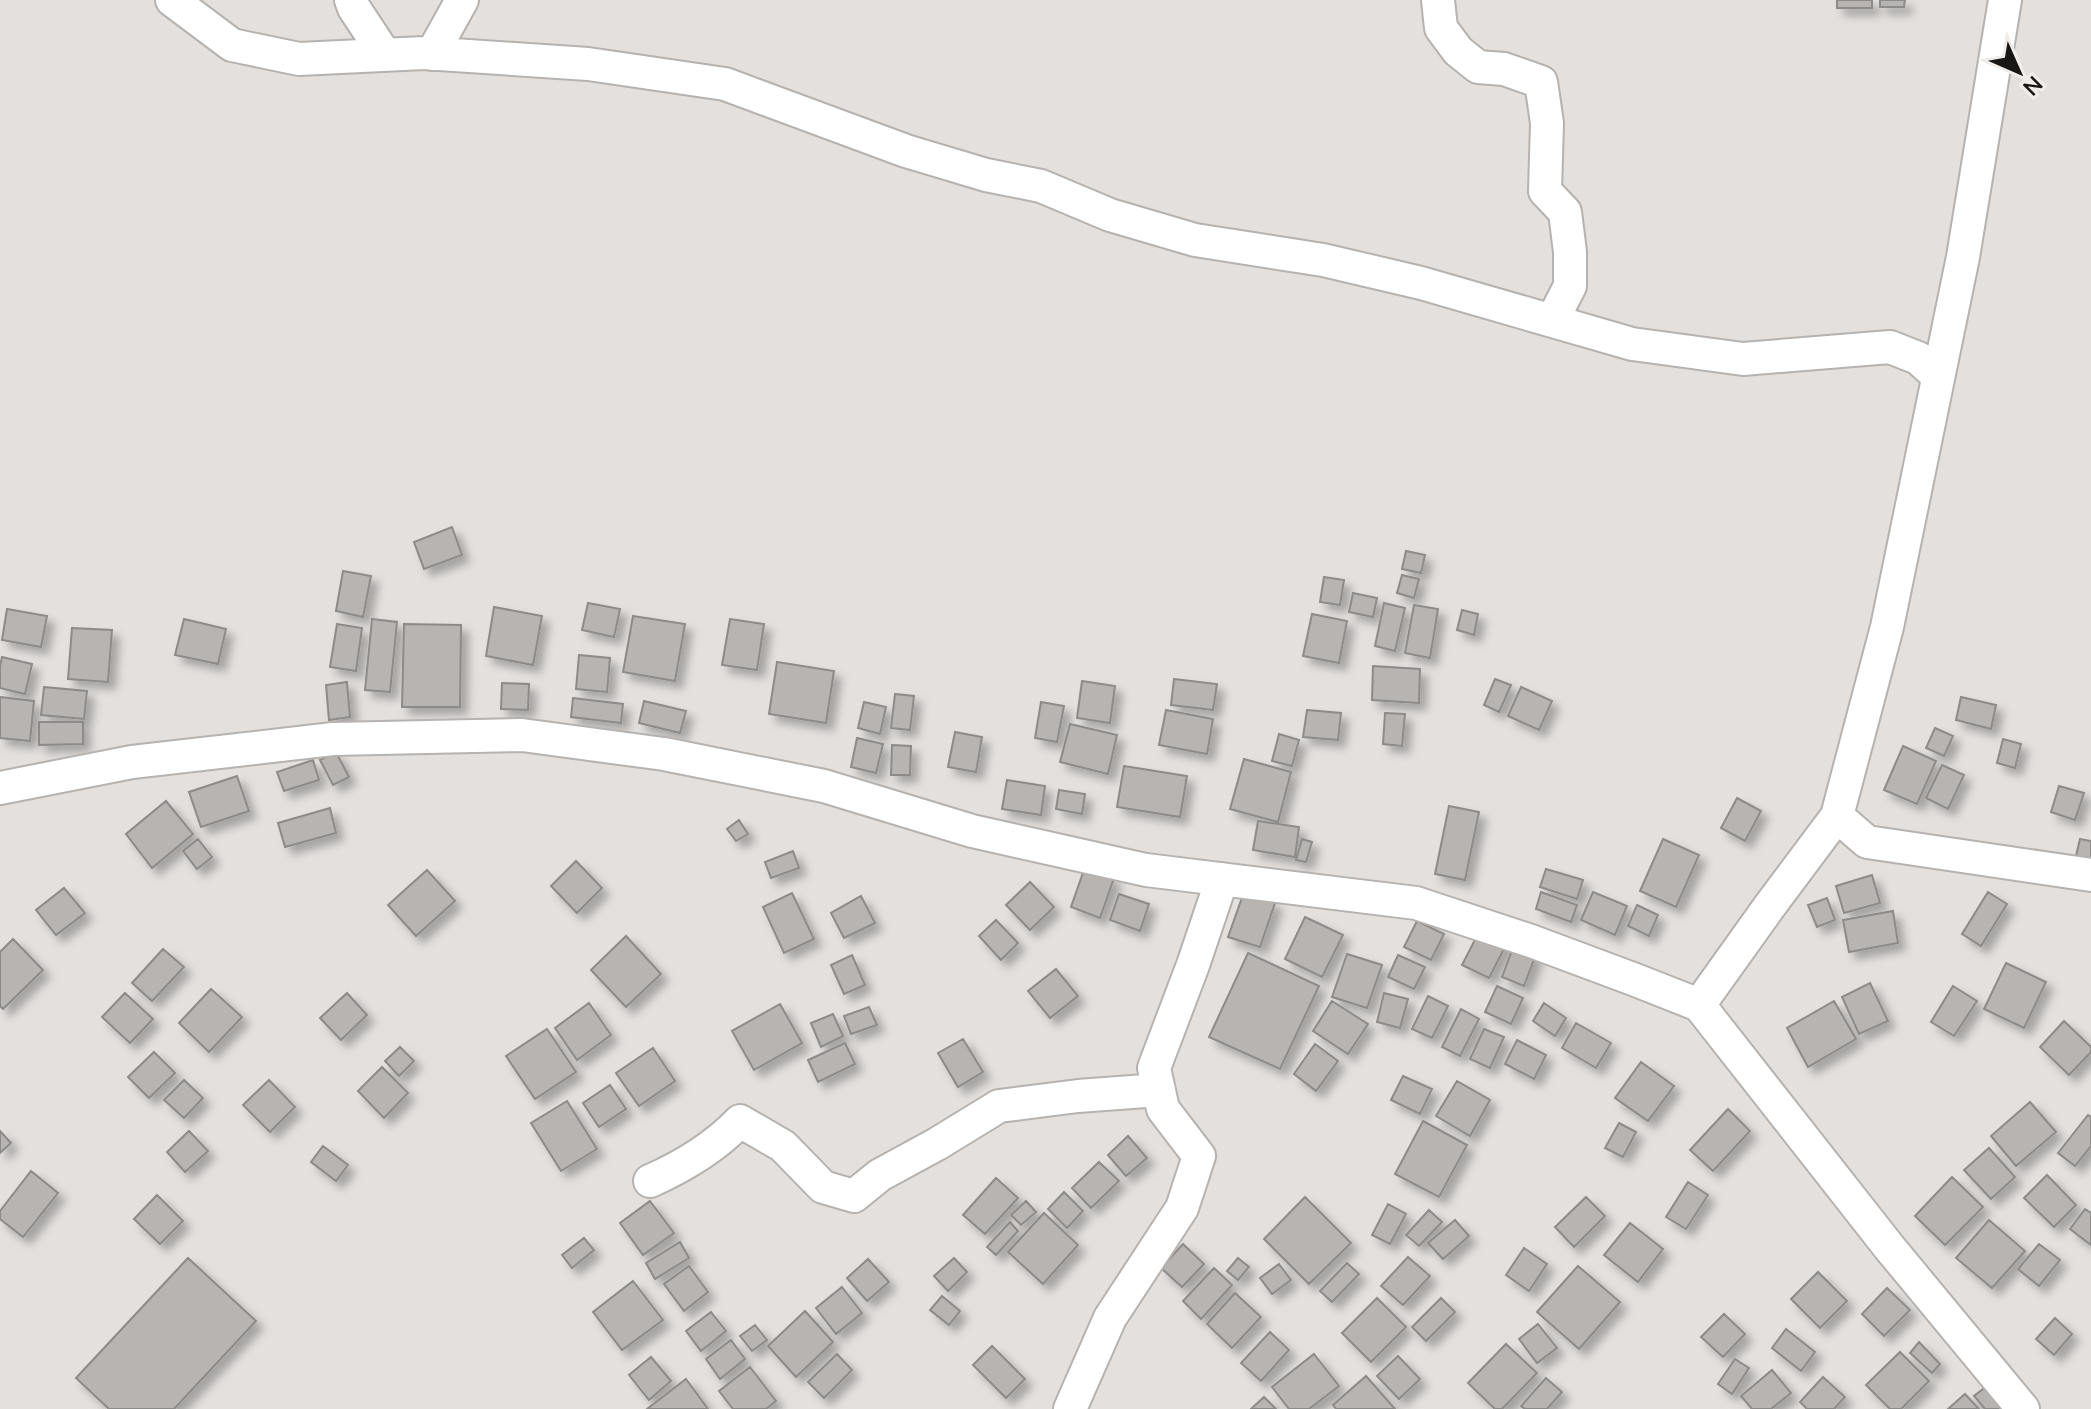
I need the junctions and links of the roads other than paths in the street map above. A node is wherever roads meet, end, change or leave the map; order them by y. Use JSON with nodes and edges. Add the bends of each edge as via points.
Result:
{"nodes":[{"id":1,"x":172,"y":0,"type":"edge"},
{"id":2,"x":351,"y":0,"type":"edge"},
{"id":3,"x":462,"y":0,"type":"edge"},
{"id":4,"x":1438,"y":0,"type":"edge"},
{"id":5,"x":2005,"y":0,"type":"edge"},
{"id":6,"x":432,"y":54,"type":"junction"},
{"id":7,"x":385,"y":55,"type":"junction"},
{"id":8,"x":1552,"y":321,"type":"junction"},
{"id":9,"x":1938,"y":376,"type":"junction"},
{"id":10,"x":0,"y":788,"type":"edge"},
{"id":11,"x":1837,"y":816,"type":"junction"},
{"id":12,"x":2091,"y":875,"type":"edge"},
{"id":13,"x":1222,"y":879,"type":"junction"},
{"id":14,"x":1699,"y":1005,"type":"junction"},
{"id":15,"x":1159,"y":1090,"type":"junction"},
{"id":16,"x":650,"y":1181,"type":"dead end"},
{"id":17,"x":1070,"y":1409,"type":"edge"},
{"id":18,"x":2023,"y":1409,"type":"edge"}],
"edges":[{"from":1,"to":7,"type":"street","via":[[232,45],[299,59]]},
{"from":2,"to":7,"type":"street"},
{"from":3,"to":6,"type":"street"},
{"from":4,"to":8,"type":"street","via":[[1441,28],[1478,67],[1504,69],[1541,82],[1547,123],[1545,191],[1565,212],[1570,252],[1570,286]]},
{"from":5,"to":9,"type":"street"},
{"from":6,"to":7,"type":"street"},
{"from":6,"to":8,"type":"street","via":[[588,64],[725,84],[906,151],[1041,186],[1110,215],[1181,236],[1323,260]]},
{"from":8,"to":9,"type":"street","via":[[1632,344],[1743,359],[1890,347],[1918,358]]},
{"from":9,"to":11,"type":"street","via":[[1887,627]]},
{"from":10,"to":13,"type":"street","via":[[132,762],[333,739],[522,735],[664,754],[810,783],[987,834],[1146,870]]},
{"from":11,"to":12,"type":"street","via":[[1867,842]]},
{"from":11,"to":14,"type":"street"},
{"from":13,"to":14,"type":"street","via":[[1416,903]]},
{"from":13,"to":15,"type":"street","via":[[1154,1068]]},
{"from":14,"to":18,"type":"street"},
{"from":15,"to":16,"type":"street","via":[[999,1106],[880,1175],[854,1196],[823,1187],[783,1146],[740,1121],[720,1142]]},
{"from":15,"to":17,"type":"street","via":[[1163,1109],[1199,1156],[1182,1208],[1110,1318]]}]}
